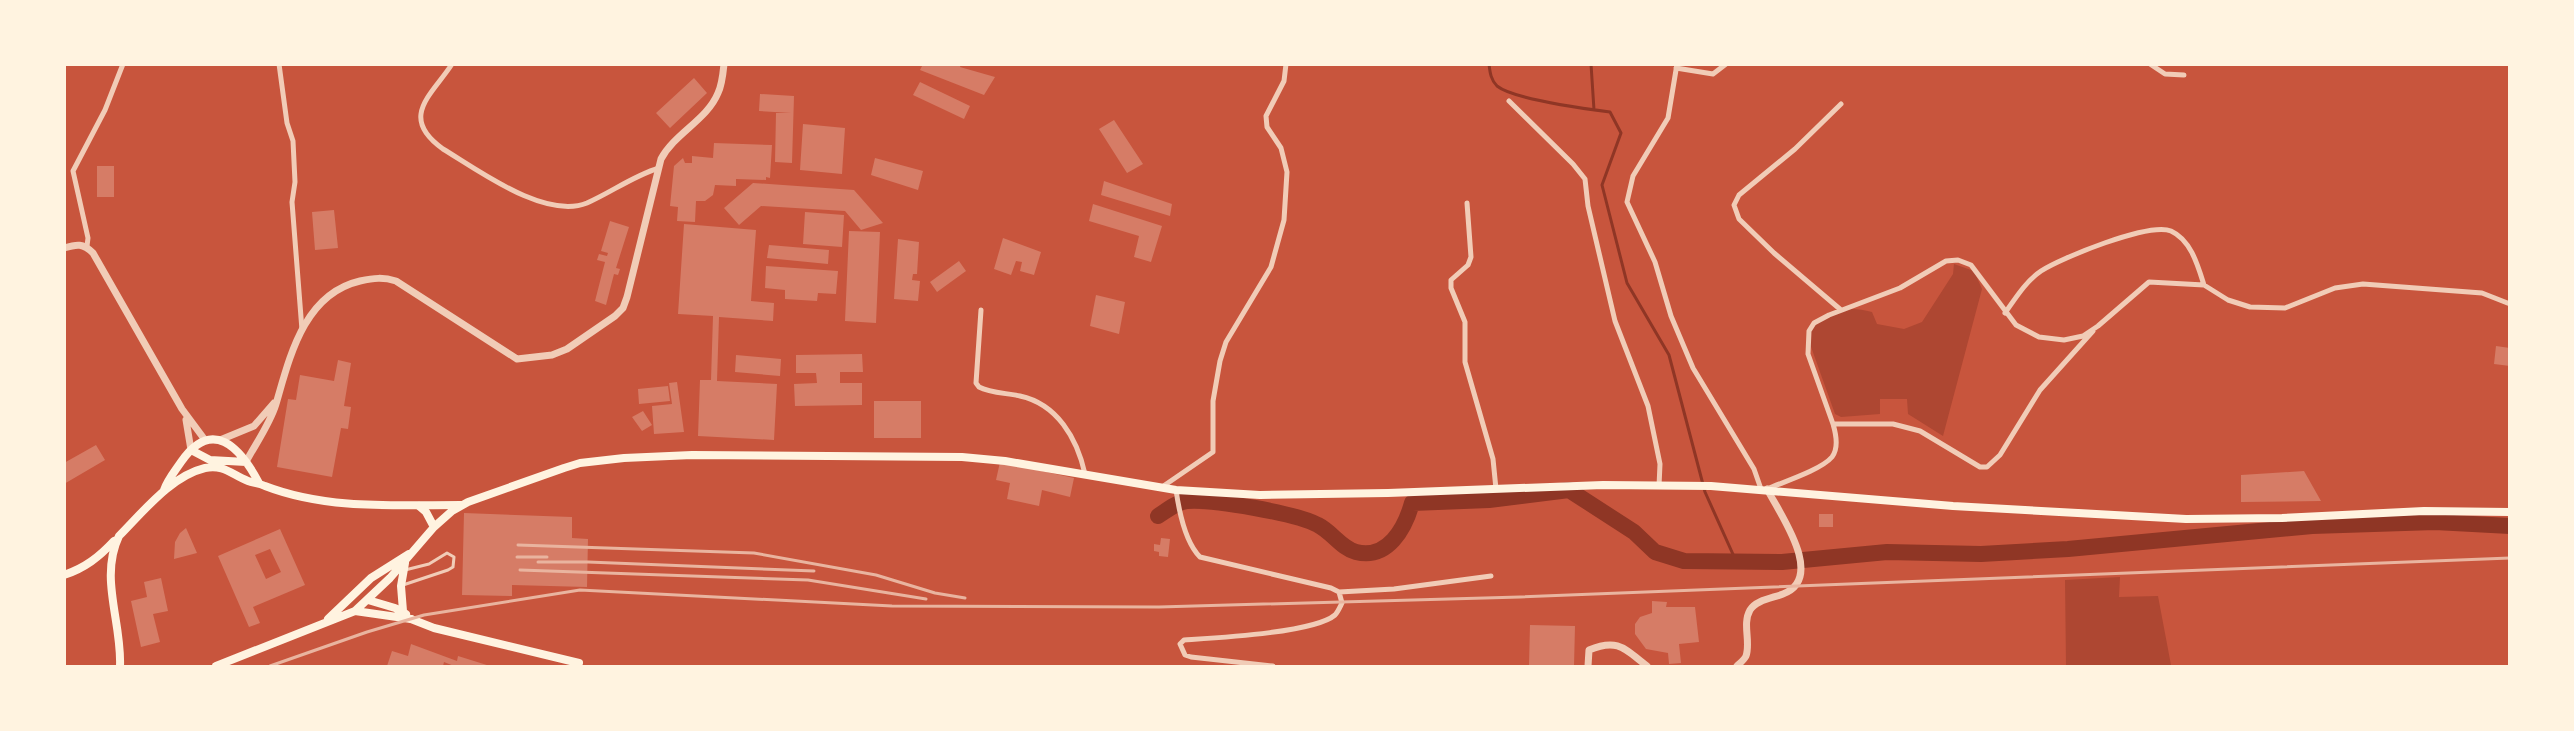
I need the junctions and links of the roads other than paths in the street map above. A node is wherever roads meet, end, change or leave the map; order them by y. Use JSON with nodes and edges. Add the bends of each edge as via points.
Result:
{"nodes":[{"id":1,"x":123,"y":64,"type":"edge"},
{"id":2,"x":279,"y":64,"type":"edge"},
{"id":3,"x":452,"y":64,"type":"edge"},
{"id":4,"x":724,"y":64,"type":"edge"},
{"id":5,"x":1286,"y":64,"type":"edge"},
{"id":6,"x":1726,"y":64,"type":"edge"},
{"id":7,"x":2150,"y":64,"type":"edge"},
{"id":8,"x":1676,"y":66,"type":"edge"},
{"id":9,"x":2184,"y":75,"type":"dead end"},
{"id":10,"x":1509,"y":101,"type":"dead end"},
{"id":11,"x":1841,"y":104,"type":"dead end"},
{"id":12,"x":659,"y":168,"type":"junction"},
{"id":13,"x":1467,"y":203,"type":"dead end"},
{"id":14,"x":87,"y":246,"type":"junction"},
{"id":15,"x":64,"y":248,"type":"edge"},
{"id":16,"x":2204,"y":285,"type":"junction"},
{"id":17,"x":2510,"y":304,"type":"edge"},
{"id":18,"x":981,"y":310,"type":"dead end"},
{"id":19,"x":1841,"y":310,"type":"junction"},
{"id":20,"x":2004,"y":313,"type":"junction"},
{"id":21,"x":2098,"y":326,"type":"junction"},
{"id":22,"x":302,"y":330,"type":"junction"},
{"id":23,"x":277,"y":399,"type":"junction"},
{"id":24,"x":182,"y":410,"type":"junction"},
{"id":25,"x":1833,"y":424,"type":"junction"},
{"id":26,"x":205,"y":440,"type":"junction"},
{"id":27,"x":220,"y":440,"type":"junction"},
{"id":28,"x":191,"y":450,"type":"junction"},
{"id":29,"x":246,"y":462,"type":"junction"},
{"id":30,"x":1084,"y":474,"type":"junction"},
{"id":31,"x":259,"y":483,"type":"junction"},
{"id":32,"x":1661,"y":486,"type":"junction"},
{"id":33,"x":1161,"y":488,"type":"junction"},
{"id":34,"x":1496,"y":489,"type":"junction"},
{"id":35,"x":1764,"y":489,"type":"junction"},
{"id":36,"x":164,"y":490,"type":"junction"},
{"id":37,"x":1177,"y":494,"type":"junction"},
{"id":38,"x":461,"y":505,"type":"junction"},
{"id":39,"x":419,"y":506,"type":"junction"},
{"id":40,"x":2510,"y":512,"type":"edge"},
{"id":41,"x":434,"y":527,"type":"junction"},
{"id":42,"x":119,"y":536,"type":"junction"},
{"id":43,"x":414,"y":550,"type":"junction"},
{"id":44,"x":407,"y":559,"type":"junction"},
{"id":45,"x":403,"y":571,"type":"junction"},
{"id":46,"x":64,"y":575,"type":"edge"},
{"id":47,"x":1491,"y":576,"type":"dead end"},
{"id":48,"x":401,"y":586,"type":"junction"},
{"id":49,"x":1339,"y":592,"type":"junction"},
{"id":50,"x":368,"y":600,"type":"junction"},
{"id":51,"x":355,"y":611,"type":"junction"},
{"id":52,"x":403,"y":611,"type":"junction"},
{"id":53,"x":411,"y":619,"type":"junction"},
{"id":54,"x":324,"y":622,"type":"junction"},
{"id":55,"x":579,"y":663,"type":"dead end"},
{"id":56,"x":120,"y":666,"type":"edge"},
{"id":57,"x":216,"y":666,"type":"edge"},
{"id":58,"x":1273,"y":666,"type":"edge"},
{"id":59,"x":1587,"y":666,"type":"edge"},
{"id":60,"x":1647,"y":666,"type":"edge"},
{"id":61,"x":1737,"y":666,"type":"edge"}],
"edges":[{"from":1,"to":14,"type":"street","via":[[105,110],[73,171]]},
{"from":2,"to":22,"type":"street","via":[[293,141],[292,202]]},
{"from":3,"to":12,"type":"street","via":[[422,104],[424,130],[432,142],[523,195],[574,206]]},
{"from":4,"to":12,"type":"street","via":[[719,93],[701,117],[666,150]]},
{"from":5,"to":33,"type":"street","via":[[1284,81],[1266,116],[1287,172],[1284,220],[1271,267],[1226,342],[1213,401],[1213,452]]},
{"from":6,"to":8,"type":"street","via":[[1713,74]]},
{"from":7,"to":9,"type":"street","via":[[2165,74]]},
{"from":8,"to":35,"type":"street","via":[[1668,118],[1633,176],[1627,202],[1655,262],[1671,316],[1693,368]]},
{"from":10,"to":32,"type":"street","via":[[1585,179],[1615,321],[1648,406]]},
{"from":11,"to":19,"type":"street","via":[[1796,149],[1739,195],[1734,205],[1739,219]]},
{"from":12,"to":22,"type":"street","via":[[623,308],[567,349],[517,359],[406,286],[381,277],[332,292]]},
{"from":13,"to":34,"type":"street","via":[[1471,257],[1451,280],[1451,288],[1465,322],[1466,362],[1493,459]]},
{"from":14,"to":15,"type":"street"},
{"from":14,"to":24,"type":"street"},
{"from":16,"to":17,"type":"street","via":[[2228,300],[2250,307],[2285,308],[2335,288],[2363,284],[2482,293]]},
{"from":16,"to":20,"type":"street","via":[[2195,257],[2184,241],[2170,231],[2152,229],[2117,239],[2041,271]]},
{"from":16,"to":21,"type":"street","via":[[2150,282]]},
{"from":18,"to":30,"type":"street","via":[[976,382],[979,387],[1036,401],[1055,413],[1077,446]]},
{"from":19,"to":20,"type":"street","via":[[1900,288],[1946,261],[1958,260],[1971,266]]},
{"from":19,"to":25,"type":"street","via":[[1814,323],[1809,331],[1808,354]]},
{"from":20,"to":21,"type":"street","via":[[2016,325],[2039,337],[2064,340],[2083,336]]},
{"from":21,"to":25,"type":"street","via":[[2040,390],[2000,455],[1987,467],[1980,467],[1920,431],[1893,424]]},
{"from":22,"to":23,"type":"street"},
{"from":23,"to":27,"type":"street","via":[[254,426]]},
{"from":23,"to":29,"type":"street"},
{"from":24,"to":26,"type":"street"},
{"from":24,"to":28,"type":"street"},
{"from":25,"to":35,"type":"street","via":[[1836,435],[1832,457],[1812,470]]},
{"from":26,"to":27,"type":"main road"},
{"from":26,"to":28,"type":"main road"},
{"from":27,"to":29,"type":"main road","via":[[233,446]]},
{"from":28,"to":29,"type":"main road","via":[[210,460]]},
{"from":28,"to":36,"type":"main road"},
{"from":29,"to":31,"type":"main road"},
{"from":30,"to":33,"type":"main road"},
{"from":30,"to":38,"type":"main road","via":[[1005,460],[692,454],[572,466]]},
{"from":31,"to":36,"type":"main road","via":[[215,467],[193,472]]},
{"from":31,"to":39,"type":"main road","via":[[338,502]]},
{"from":32,"to":34,"type":"main road"},
{"from":32,"to":35,"type":"main road"},
{"from":33,"to":37,"type":"main road"},
{"from":34,"to":37,"type":"main road","via":[[1314,495]]},
{"from":35,"to":40,"type":"main road","via":[[1953,506],[2186,519]]},
{"from":35,"to":61,"type":"street","via":[[1800,552],[1801,570],[1795,587],[1754,604],[1749,612],[1746,656]]},
{"from":36,"to":42,"type":"main road"},
{"from":37,"to":49,"type":"street","via":[[1194,551],[1200,558]]},
{"from":38,"to":39,"type":"main road"},
{"from":38,"to":41,"type":"main road"},
{"from":39,"to":41,"type":"main road"},
{"from":41,"to":43,"type":"main road"},
{"from":42,"to":46,"type":"main road","via":[[98,558]]},
{"from":42,"to":56,"type":"main road","via":[[110,570]]},
{"from":43,"to":44,"type":"main road"},
{"from":43,"to":54,"type":"main road","via":[[370,578]]},
{"from":44,"to":45,"type":"main road"},
{"from":44,"to":50,"type":"main road"},
{"from":45,"to":48,"type":"main road"},
{"from":45,"to":48,"type":"lane","via":[[429,564],[447,553],[454,557],[453,567],[448,570]]},
{"from":47,"to":49,"type":"street"},
{"from":48,"to":52,"type":"main road"},
{"from":49,"to":58,"type":"street","via":[[1342,603],[1336,614],[1318,624],[1244,636],[1184,640],[1180,644],[1185,655],[1191,657]]},
{"from":50,"to":51,"type":"main road"},
{"from":50,"to":52,"type":"main road"},
{"from":51,"to":53,"type":"main road"},
{"from":51,"to":54,"type":"main road"},
{"from":52,"to":53,"type":"main road"},
{"from":53,"to":55,"type":"main road"},
{"from":54,"to":57,"type":"main road"},
{"from":59,"to":60,"type":"street","via":[[1589,650],[1611,643]]}]}
